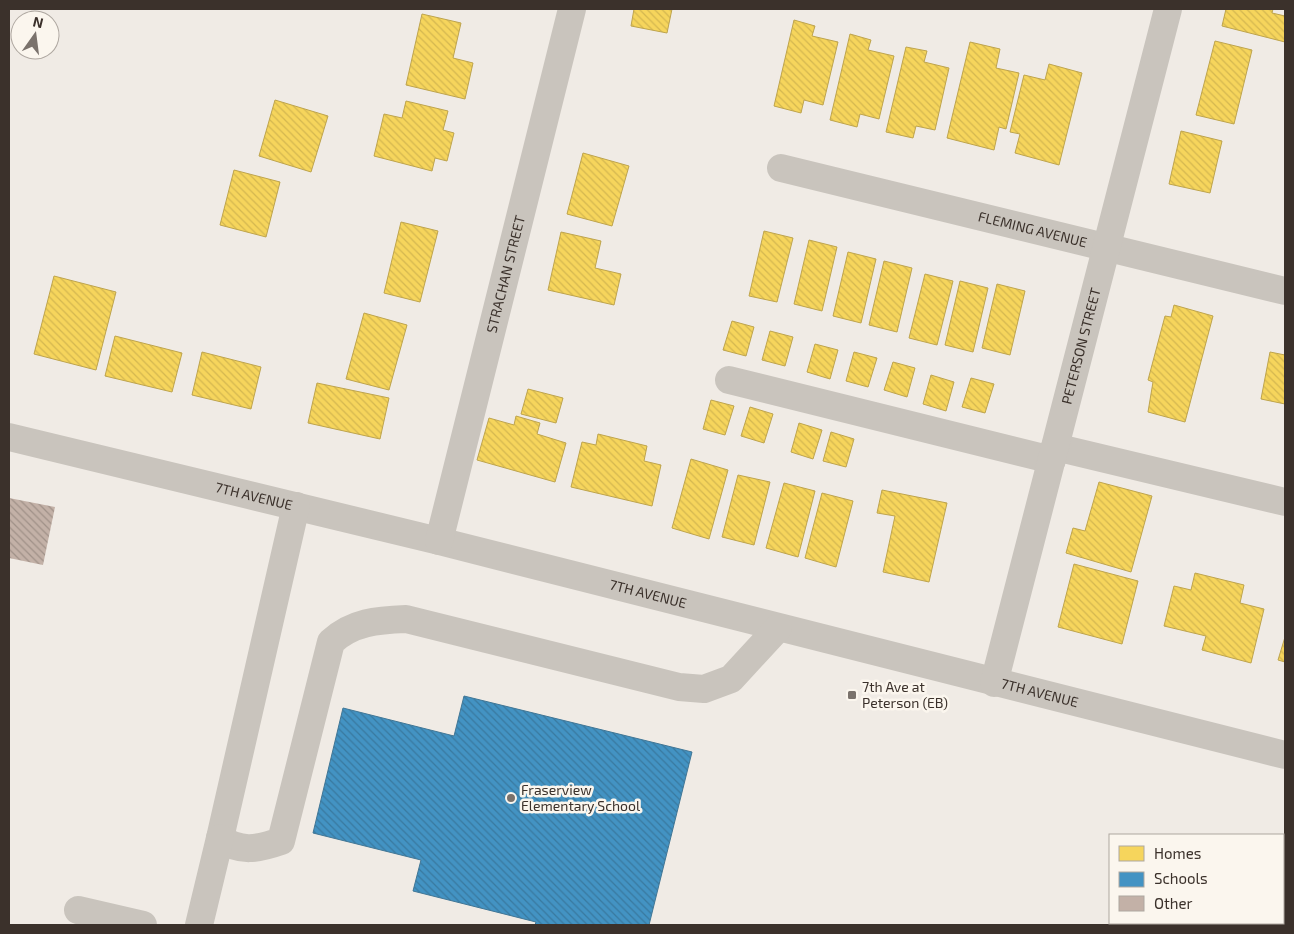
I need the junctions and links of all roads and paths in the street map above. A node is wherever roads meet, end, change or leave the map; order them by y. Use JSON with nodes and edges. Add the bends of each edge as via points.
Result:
{"nodes":[{"id":1,"x":572,"y":9,"type":"edge"},
{"id":2,"x":1168,"y":9,"type":"edge"},
{"id":3,"x":780,"y":168,"type":"dead end"},
{"id":4,"x":1107,"y":247,"type":"junction"},
{"id":5,"x":1285,"y":291,"type":"edge"},
{"id":6,"x":730,"y":380,"type":"dead end"},
{"id":7,"x":9,"y":437,"type":"edge"},
{"id":8,"x":1053,"y":453,"type":"junction"},
{"id":9,"x":1285,"y":502,"type":"edge"},
{"id":10,"x":296,"y":506,"type":"junction"},
{"id":11,"x":439,"y":541,"type":"junction"},
{"id":12,"x":778,"y":628,"type":"junction"},
{"id":13,"x":994,"y":683,"type":"junction"},
{"id":14,"x":1285,"y":755,"type":"edge"},
{"id":15,"x":220,"y":838,"type":"junction"},
{"id":16,"x":78,"y":910,"type":"dead end"},
{"id":17,"x":143,"y":925,"type":"edge"},
{"id":18,"x":199,"y":925,"type":"edge"}],
"edges":[{"from":1,"to":11,"type":"street","name":"STRACHAN STREET"},
{"from":2,"to":4,"type":"street","name":"PETERSON STREET"},
{"from":3,"to":4,"type":"street","name":"FLEMING AVENUE"},
{"from":4,"to":5,"type":"street","name":"FLEMING AVENUE"},
{"from":4,"to":8,"type":"street","name":"PETERSON STREET"},
{"from":6,"to":8,"type":"street"},
{"from":7,"to":10,"type":"street","name":"7TH AVENUE"},
{"from":8,"to":9,"type":"street"},
{"from":8,"to":13,"type":"street","name":"PETERSON STREET"},
{"from":10,"to":11,"type":"street","name":"7TH AVENUE"},
{"from":10,"to":15,"type":"street"},
{"from":11,"to":12,"type":"street","name":"7TH AVENUE"},
{"from":12,"to":13,"type":"street","name":"7TH AVENUE"},
{"from":12,"to":15,"type":"street","via":[[731,679],[704,688],[679,687],[406,619],[358,625],[342,632],[331,642],[281,842],[256,850],[231,846]]},
{"from":13,"to":14,"type":"street","name":"7TH AVENUE"},
{"from":15,"to":18,"type":"street"},
{"from":16,"to":17,"type":"street"}]}
